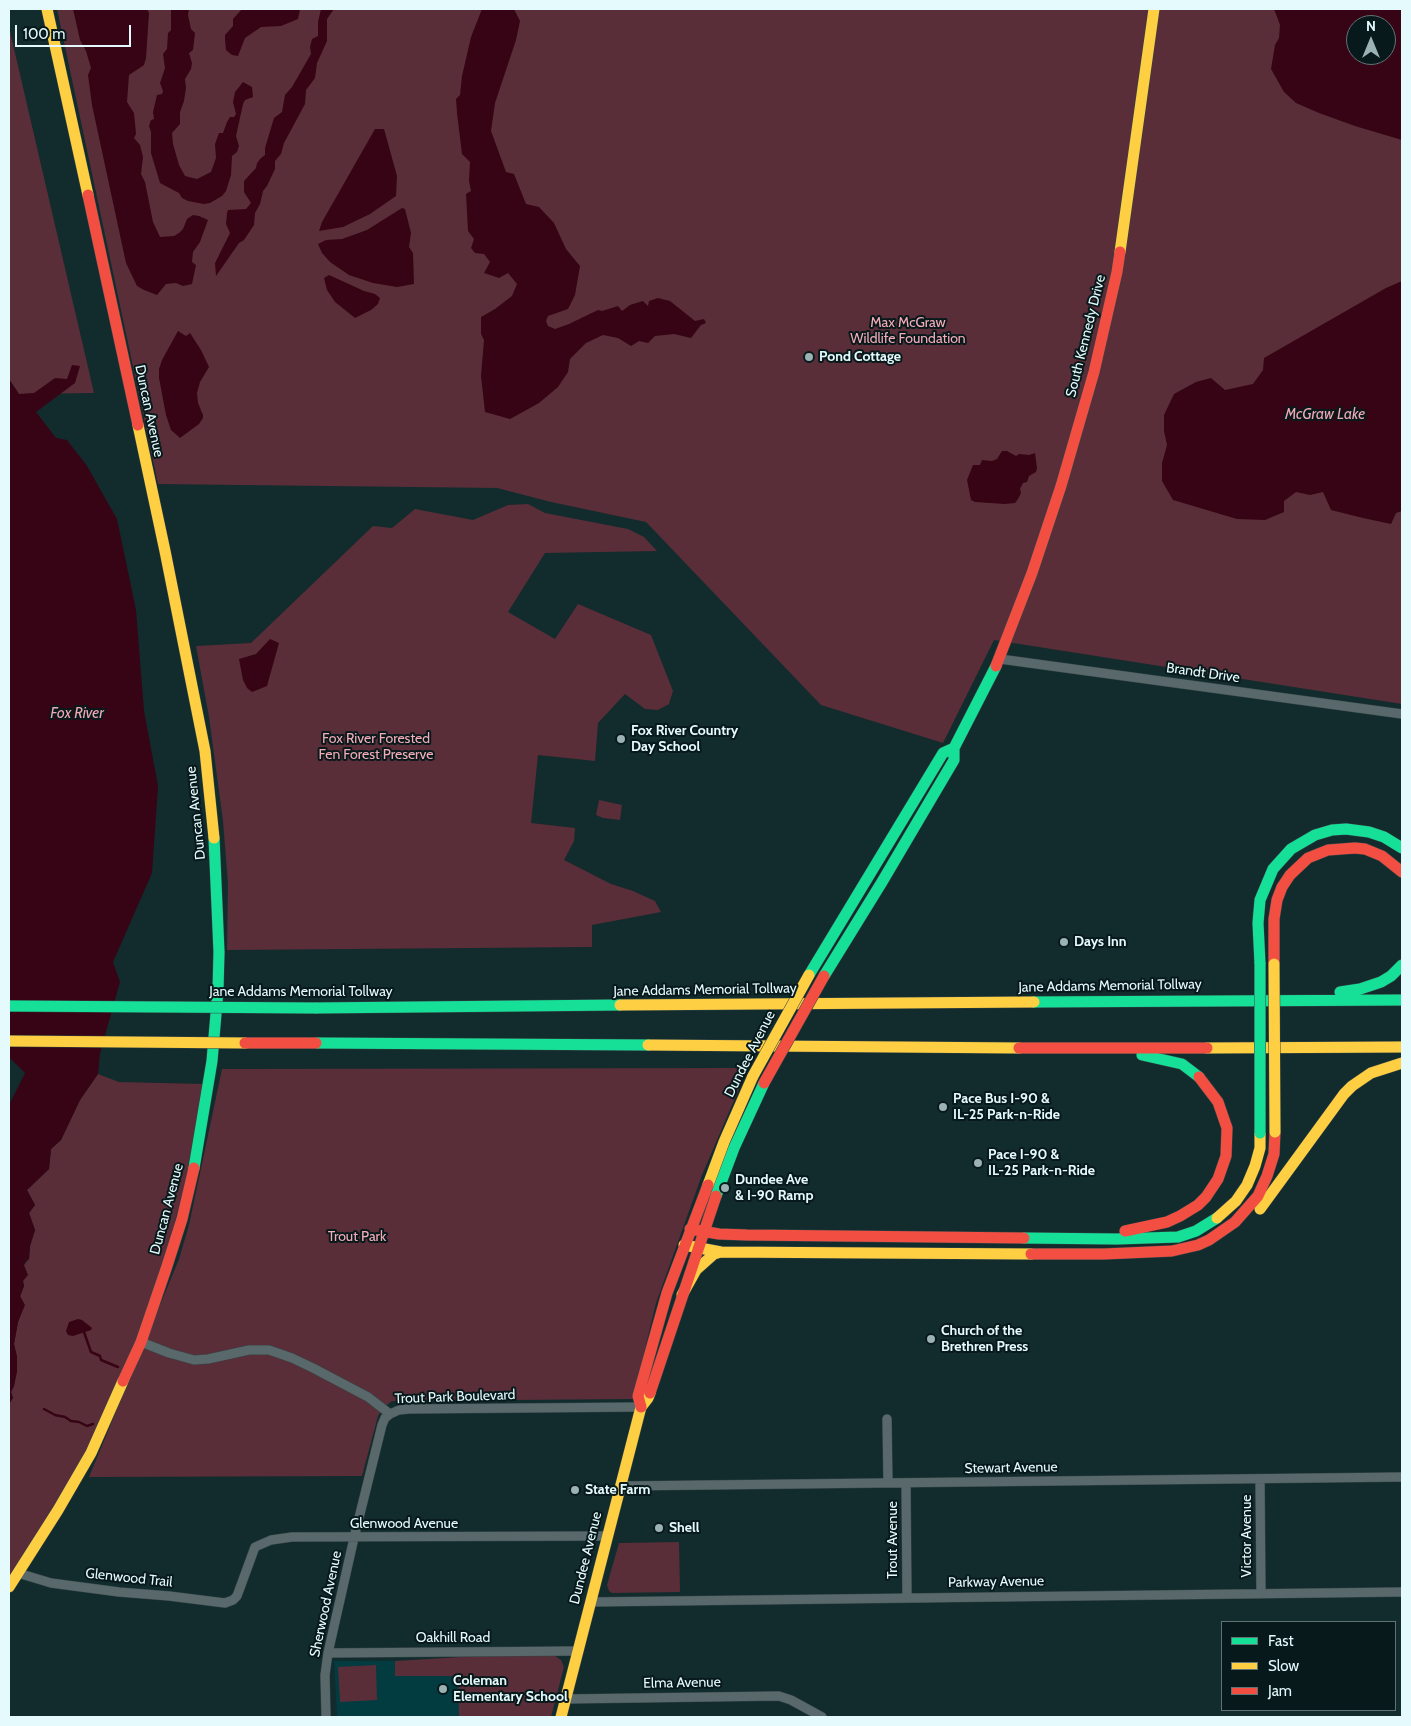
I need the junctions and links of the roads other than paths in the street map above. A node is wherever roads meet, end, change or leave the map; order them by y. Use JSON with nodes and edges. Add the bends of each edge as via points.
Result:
{"nodes":[{"id":1,"x":47,"y":9,"type":"edge"},
{"id":2,"x":1154,"y":9,"type":"edge"},
{"id":3,"x":1000,"y":659,"type":"junction"},
{"id":4,"x":1402,"y":714,"type":"edge"},
{"id":5,"x":954,"y":748,"type":"junction"},
{"id":6,"x":1402,"y":848,"type":"edge"},
{"id":7,"x":1402,"y":872,"type":"edge"},
{"id":8,"x":1402,"y":964,"type":"edge"},
{"id":9,"x":1209,"y":1000,"type":"junction"},
{"id":10,"x":1402,"y":1000,"type":"edge"},
{"id":11,"x":9,"y":1006,"type":"edge"},
{"id":12,"x":9,"y":1041,"type":"edge"},
{"id":13,"x":1402,"y":1047,"type":"edge"},
{"id":14,"x":1084,"y":1048,"type":"junction"},
{"id":15,"x":1402,"y":1063,"type":"edge"},
{"id":16,"x":690,"y":1229,"type":"junction"},
{"id":17,"x":703,"y":1232,"type":"junction"},
{"id":18,"x":995,"y":1238,"type":"junction"},
{"id":19,"x":684,"y":1245,"type":"junction"},
{"id":20,"x":698,"y":1248,"type":"junction"},
{"id":21,"x":721,"y":1252,"type":"junction"},
{"id":22,"x":1104,"y":1254,"type":"junction"},
{"id":23,"x":682,"y":1295,"type":"junction"},
{"id":24,"x":141,"y":1342,"type":"junction"},
{"id":25,"x":641,"y":1407,"type":"junction"},
{"id":26,"x":390,"y":1414,"type":"junction"},
{"id":27,"x":887,"y":1419,"type":"dead end"},
{"id":28,"x":1402,"y":1477,"type":"edge"},
{"id":29,"x":1260,"y":1479,"type":"junction"},
{"id":30,"x":888,"y":1483,"type":"junction"},
{"id":31,"x":906,"y":1483,"type":"junction"},
{"id":32,"x":621,"y":1486,"type":"junction"},
{"id":33,"x":608,"y":1536,"type":"junction"},
{"id":34,"x":354,"y":1538,"type":"junction"},
{"id":35,"x":18,"y":1572,"type":"junction"},
{"id":36,"x":9,"y":1587,"type":"edge"},
{"id":37,"x":1402,"y":1592,"type":"edge"},
{"id":38,"x":1261,"y":1593,"type":"junction"},
{"id":39,"x":236,"y":1596,"type":"joint"},
{"id":40,"x":907,"y":1597,"type":"junction"},
{"id":41,"x":591,"y":1602,"type":"junction"},
{"id":42,"x":578,"y":1651,"type":"junction"},
{"id":43,"x":328,"y":1653,"type":"junction"},
{"id":44,"x":566,"y":1699,"type":"junction"},
{"id":45,"x":326,"y":1717,"type":"edge"},
{"id":46,"x":561,"y":1717,"type":"edge"},
{"id":47,"x":822,"y":1717,"type":"edge"}],
"edges":[{"from":1,"to":24,"type":"main road","name":"Duncan Avenue","via":[[192,681],[205,751],[216,856],[218,962],[212,1061],[198,1150],[182,1218]]},
{"from":2,"to":3,"type":"main road","name":"South Kennedy Drive","via":[[1117,272],[1094,372],[1062,486]]},
{"from":3,"to":4,"type":"street","name":"Brandt Drive"},
{"from":3,"to":5,"type":"main road","name":"Dundee Avenue"},
{"from":5,"to":16,"type":"main road","name":"Dundee Avenue","bridge":true,"via":[[943,753],[809,975],[753,1076]]},
{"from":5,"to":17,"type":"main road","name":"Dundee Avenue","bridge":true,"via":[[954,760],[824,976],[764,1083],[734,1148]]},
{"from":6,"to":18,"type":"main road","bridge":true,"via":[[1376,834],[1332,830],[1315,835],[1291,849],[1273,869],[1260,900],[1258,923],[1260,1148],[1243,1191],[1222,1215],[1196,1231],[1163,1238]]},
{"from":7,"to":22,"type":"main road","bridge":true,"via":[[1382,856],[1355,848],[1328,850],[1308,858],[1290,874],[1277,900],[1274,919],[1275,1132],[1272,1162],[1263,1186],[1244,1213],[1221,1233],[1198,1245],[1172,1251]]},
{"from":8,"to":9,"type":"main road","via":[[1381,982],[1360,989]]},
{"from":9,"to":10,"type":"main road","name":"Jane Addams Memorial Tollway"},
{"from":9,"to":11,"type":"main road","name":"Jane Addams Memorial Tollway","bridge":true,"via":[[315,1008]]},
{"from":12,"to":14,"type":"main road","bridge":true},
{"from":13,"to":14,"type":"main road"},
{"from":14,"to":18,"type":"main road","via":[[1163,1058],[1182,1064],[1200,1077],[1218,1102],[1227,1128],[1226,1156],[1218,1179],[1198,1206],[1157,1225],[1126,1231]]},
{"from":15,"to":22,"type":"main road","via":[[1371,1073],[1344,1094],[1259,1211],[1232,1237],[1206,1250],[1172,1259]]},
{"from":16,"to":17,"type":"main road"},
{"from":16,"to":19,"type":"main road","name":"Dundee Avenue"},
{"from":17,"to":18,"type":"main road"},
{"from":17,"to":20,"type":"main road","name":"Dundee Avenue"},
{"from":19,"to":20,"type":"main road"},
{"from":19,"to":25,"type":"main road","name":"Dundee Avenue","via":[[638,1396]]},
{"from":20,"to":21,"type":"main road"},
{"from":20,"to":23,"type":"main road","name":"Dundee Avenue"},
{"from":21,"to":22,"type":"main road"},
{"from":21,"to":23,"type":"main road","via":[[696,1270]]},
{"from":23,"to":25,"type":"main road","name":"Dundee Avenue","via":[[648,1398]]},
{"from":24,"to":26,"type":"street","name":"Trout Park Boulevard","via":[[194,1360],[249,1350],[269,1350],[292,1358],[368,1397]]},
{"from":24,"to":35,"type":"main road","name":"Duncan Avenue","via":[[91,1453]]},
{"from":25,"to":26,"type":"street","name":"Trout Park Boulevard","via":[[409,1409]]},
{"from":25,"to":32,"type":"main road","name":"Dundee Avenue"},
{"from":26,"to":34,"type":"street","name":"Sherwood Avenue","via":[[382,1426]]},
{"from":27,"to":30,"type":"street","name":"Trout Avenue"},
{"from":28,"to":29,"type":"street","name":"Stewart Avenue"},
{"from":29,"to":31,"type":"street","name":"Stewart Avenue"},
{"from":29,"to":38,"type":"street","name":"Victor Avenue"},
{"from":30,"to":31,"type":"street","name":"Stewart Avenue"},
{"from":30,"to":32,"type":"street","name":"Stewart Avenue"},
{"from":31,"to":40,"type":"street","name":"Trout Avenue"},
{"from":32,"to":33,"type":"main road","name":"Dundee Avenue"},
{"from":33,"to":34,"type":"street","name":"Glenwood Avenue"},
{"from":33,"to":41,"type":"main road","name":"Dundee Avenue"},
{"from":34,"to":39,"type":"street","name":"Glenwood Avenue","via":[[284,1538],[262,1543],[252,1550]]},
{"from":34,"to":43,"type":"street","name":"Sherwood Avenue"},
{"from":35,"to":36,"type":"main road","name":"Duncan Avenue"},
{"from":35,"to":39,"type":"street","name":"Glenwood Trail","via":[[51,1583],[217,1603],[226,1603]]},
{"from":37,"to":38,"type":"street","name":"Parkway Avenue"},
{"from":38,"to":40,"type":"street","name":"Parkway Avenue"},
{"from":40,"to":41,"type":"street","name":"Parkway Avenue"},
{"from":41,"to":42,"type":"main road","name":"Dundee Avenue"},
{"from":42,"to":43,"type":"street","name":"Oakhill Road"},
{"from":42,"to":44,"type":"main road","name":"Dundee Avenue"},
{"from":43,"to":45,"type":"street","name":"Sherwood Avenue"},
{"from":44,"to":46,"type":"main road","name":"Dundee Avenue"},
{"from":44,"to":47,"type":"street","name":"Elma Avenue","via":[[773,1696],[784,1697]]}]}
